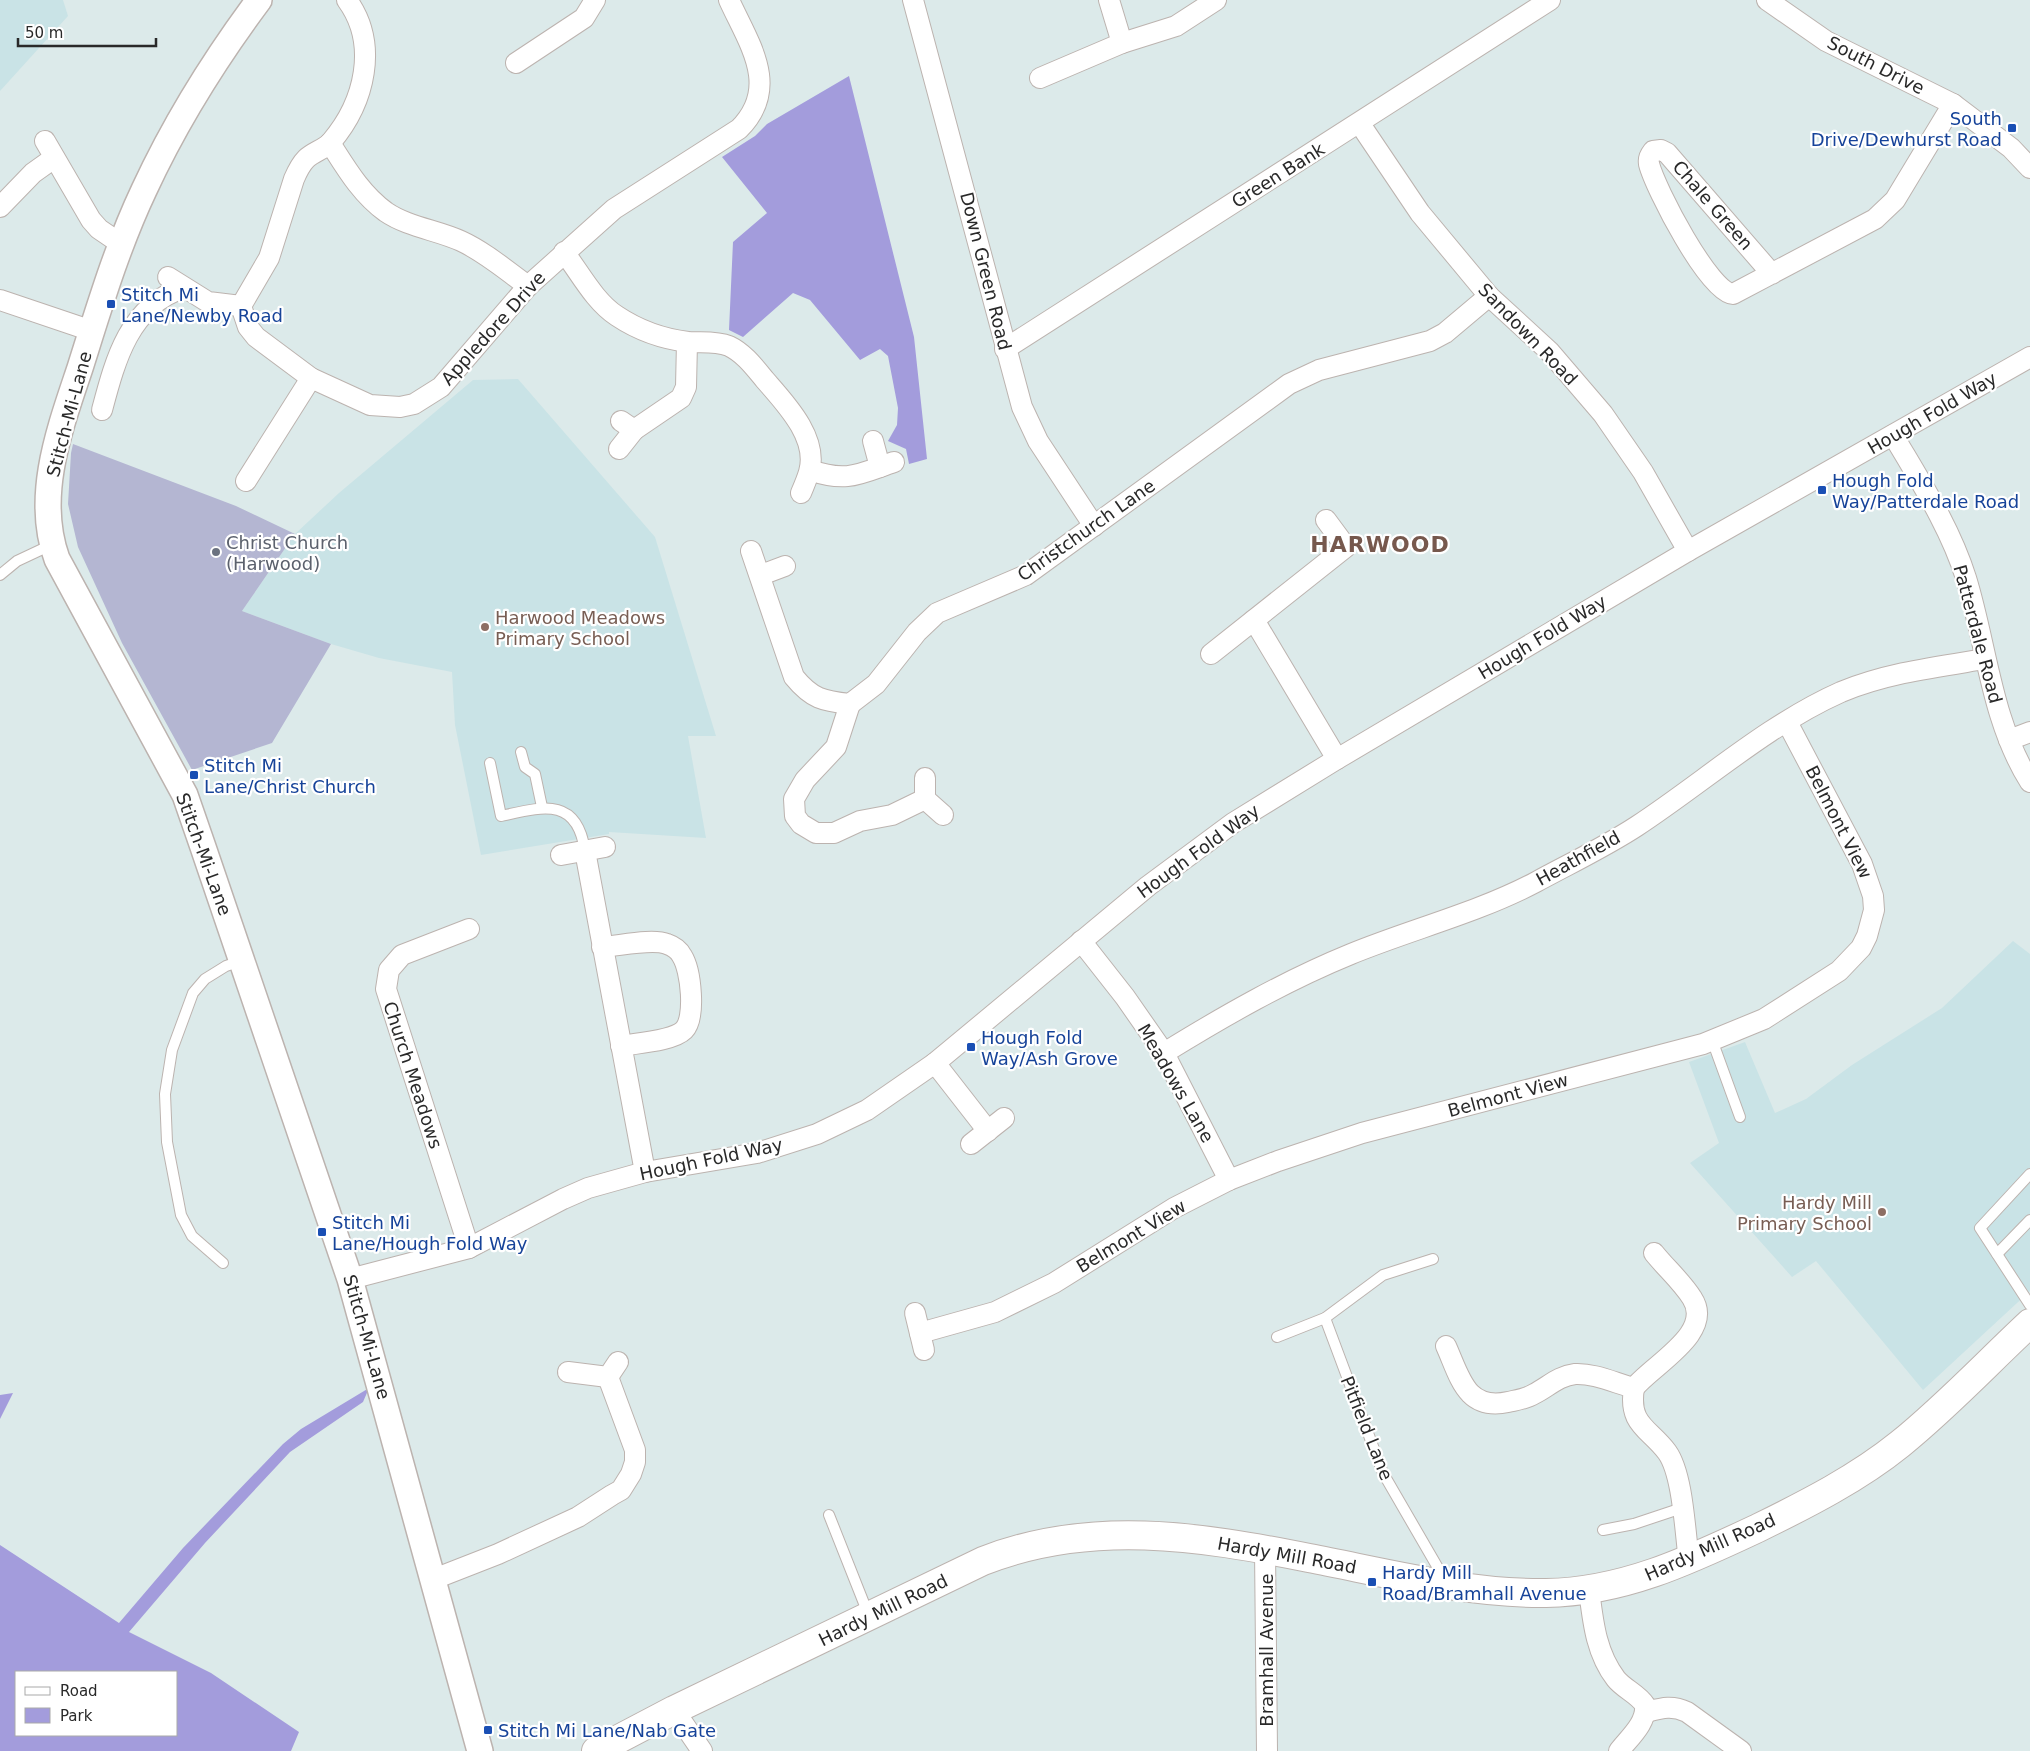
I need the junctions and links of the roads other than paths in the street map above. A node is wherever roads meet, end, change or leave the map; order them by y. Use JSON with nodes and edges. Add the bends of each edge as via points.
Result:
{"nodes":[{"id":1,"x":259,"y":0,"type":"edge"},
{"id":2,"x":348,"y":0,"type":"edge"},
{"id":3,"x":596,"y":0,"type":"edge"},
{"id":4,"x":729,"y":0,"type":"edge"},
{"id":5,"x":913,"y":0,"type":"edge"},
{"id":6,"x":1110,"y":0,"type":"edge"},
{"id":7,"x":1216,"y":0,"type":"edge"},
{"id":8,"x":1550,"y":0,"type":"edge"},
{"id":9,"x":1767,"y":0,"type":"edge"},
{"id":10,"x":1122,"y":43,"type":"junction"},
{"id":11,"x":516,"y":62,"type":"dead end"},
{"id":12,"x":1040,"y":78,"type":"dead end"},
{"id":13,"x":1954,"y":104,"type":"junction"},
{"id":14,"x":1360,"y":124,"type":"junction"},
{"id":15,"x":330,"y":144,"type":"junction"},
{"id":16,"x":2030,"y":168,"type":"edge"},
{"id":17,"x":0,"y":207,"type":"edge"},
{"id":18,"x":121,"y":244,"type":"junction"},
{"id":19,"x":564,"y":252,"type":"junction"},
{"id":20,"x":1772,"y":274,"type":"junction"},
{"id":21,"x":528,"y":286,"type":"junction"},
{"id":22,"x":1489,"y":296,"type":"junction"},
{"id":23,"x":0,"y":300,"type":"edge"},
{"id":24,"x":240,"y":306,"type":"junction"},
{"id":25,"x":92,"y":331,"type":"junction"},
{"id":26,"x":688,"y":342,"type":"junction"},
{"id":27,"x":1005,"y":348,"type":"junction"},
{"id":28,"x":2030,"y":357,"type":"edge"},
{"id":29,"x":311,"y":378,"type":"junction"},
{"id":30,"x":102,"y":410,"type":"dead end"},
{"id":31,"x":1894,"y":435,"type":"junction"},
{"id":32,"x":873,"y":441,"type":"dead end"},
{"id":33,"x":619,"y":449,"type":"dead end"},
{"id":34,"x":810,"y":470,"type":"junction"},
{"id":35,"x":246,"y":481,"type":"dead end"},
{"id":36,"x":801,"y":493,"type":"dead end"},
{"id":37,"x":1326,"y":520,"type":"dead end"},
{"id":38,"x":1094,"y":526,"type":"junction"},
{"id":39,"x":52,"y":545,"type":"junction"},
{"id":40,"x":752,"y":551,"type":"dead end"},
{"id":41,"x":1688,"y":551,"type":"junction"},
{"id":42,"x":785,"y":566,"type":"dead end"},
{"id":43,"x":0,"y":575,"type":"edge"},
{"id":44,"x":761,"y":575,"type":"junction"},
{"id":45,"x":1254,"y":620,"type":"junction"},
{"id":46,"x":1211,"y":654,"type":"dead end"},
{"id":47,"x":1985,"y":659,"type":"junction"},
{"id":48,"x":850,"y":704,"type":"junction"},
{"id":49,"x":1787,"y":722,"type":"junction"},
{"id":50,"x":2030,"y":732,"type":"edge"},
{"id":51,"x":2010,"y":740,"type":"junction"},
{"id":52,"x":521,"y":752,"type":"dead end"},
{"id":53,"x":1337,"y":759,"type":"junction"},
{"id":54,"x":490,"y":763,"type":"dead end"},
{"id":55,"x":925,"y":778,"type":"dead end"},
{"id":56,"x":2030,"y":782,"type":"edge"},
{"id":57,"x":925,"y":799,"type":"junction"},
{"id":58,"x":542,"y":808,"type":"junction"},
{"id":59,"x":943,"y":815,"type":"dead end"},
{"id":60,"x":595,"y":849,"type":"junction"},
{"id":61,"x":561,"y":855,"type":"dead end"},
{"id":62,"x":469,"y":929,"type":"dead end"},
{"id":63,"x":1081,"y":941,"type":"junction"},
{"id":64,"x":602,"y":947,"type":"junction"},
{"id":65,"x":242,"y":960,"type":"junction"},
{"id":66,"x":1712,"y":1040,"type":"junction"},
{"id":67,"x":621,"y":1046,"type":"junction"},
{"id":68,"x":1164,"y":1053,"type":"junction"},
{"id":69,"x":934,"y":1062,"type":"junction"},
{"id":70,"x":1740,"y":1117,"type":"dead end"},
{"id":71,"x":1004,"y":1118,"type":"dead end"},
{"id":72,"x":988,"y":1131,"type":"junction"},
{"id":73,"x":971,"y":1144,"type":"dead end"},
{"id":74,"x":646,"y":1172,"type":"junction"},
{"id":75,"x":2030,"y":1174,"type":"edge"},
{"id":76,"x":1229,"y":1180,"type":"junction"},
{"id":77,"x":2030,"y":1220,"type":"edge"},
{"id":78,"x":469,"y":1248,"type":"junction"},
{"id":79,"x":1654,"y":1254,"type":"dead end"},
{"id":80,"x":1997,"y":1254,"type":"junction"},
{"id":81,"x":1433,"y":1259,"type":"dead end"},
{"id":82,"x":223,"y":1263,"type":"dead end"},
{"id":83,"x":350,"y":1279,"type":"junction"},
{"id":84,"x":2030,"y":1305,"type":"edge"},
{"id":85,"x":916,"y":1314,"type":"dead end"},
{"id":86,"x":1325,"y":1318,"type":"junction"},
{"id":87,"x":2030,"y":1323,"type":"edge"},
{"id":88,"x":1277,"y":1337,"type":"dead end"},
{"id":89,"x":1446,"y":1346,"type":"dead end"},
{"id":90,"x":568,"y":1372,"type":"dead end"},
{"id":91,"x":1634,"y":1388,"type":"junction"},
{"id":92,"x":1682,"y":1508,"type":"junction"},
{"id":93,"x":829,"y":1515,"type":"dead end"},
{"id":94,"x":1603,"y":1530,"type":"dead end"},
{"id":95,"x":1265,"y":1549,"type":"junction"},
{"id":96,"x":1689,"y":1560,"type":"junction"},
{"id":97,"x":434,"y":1579,"type":"junction"},
{"id":98,"x":1448,"y":1585,"type":"junction"},
{"id":99,"x":1589,"y":1590,"type":"junction"},
{"id":100,"x":869,"y":1616,"type":"junction"},
{"id":101,"x":674,"y":1710,"type":"junction"},
{"id":102,"x":1646,"y":1712,"type":"junction"},
{"id":103,"x":480,"y":1751,"type":"edge"},
{"id":104,"x":596,"y":1751,"type":"edge"},
{"id":105,"x":702,"y":1751,"type":"edge"},
{"id":106,"x":1267,"y":1751,"type":"edge"},
{"id":107,"x":1619,"y":1751,"type":"edge"},
{"id":108,"x":1741,"y":1751,"type":"edge"}],
"edges":[{"from":1,"to":18,"type":"street","name":"Stitch-Mi-Lane","via":[[219,55],[171,137]]},
{"from":2,"to":15,"type":"street","via":[[362,26],[366,43],[365,64],[353,106]]},
{"from":3,"to":11,"type":"street","via":[[584,18]]},
{"from":4,"to":19,"type":"street","name":"Appledore Drive","via":[[759,64],[761,78],[758,101],[746,122],[614,209]]},
{"from":5,"to":27,"type":"street","name":"Down Green Road"},
{"from":6,"to":10,"type":"street"},
{"from":7,"to":10,"type":"street","via":[[1176,26]]},
{"from":8,"to":14,"type":"street","name":"Green Bank"},
{"from":9,"to":13,"type":"street","name":"South Drive","via":[[1826,40]]},
{"from":10,"to":12,"type":"street"},
{"from":13,"to":16,"type":"street","name":"South Drive","via":[[2011,148]]},
{"from":13,"to":20,"type":"street","name":"Chale Green","via":[[1886,211]]},
{"from":14,"to":22,"type":"street","name":"Sandown Road","via":[[1420,213]]},
{"from":14,"to":27,"type":"street","name":"Green Bank"},
{"from":15,"to":21,"type":"street","via":[[357,184],[386,212],[412,225],[467,244]]},
{"from":15,"to":24,"type":"street","via":[[306,159],[300,167],[269,258]]},
{"from":17,"to":18,"type":"street","via":[[33,173],[50,149],[91,220],[98,229]]},
{"from":18,"to":25,"type":"street","name":"Stitch-Mi-Lane"},
{"from":19,"to":21,"type":"street","name":"Appledore Drive"},
{"from":19,"to":26,"type":"street","via":[[616,316],[658,336]]},
{"from":20,"to":20,"type":"street","name":"Chale Green","via":[[1733,294],[1723,291],[1693,254],[1660,193],[1649,164],[1649,157],[1654,151],[1667,153]]},
{"from":21,"to":29,"type":"street","name":"Appledore Drive","via":[[448,380],[414,404],[400,407],[370,405]]},
{"from":22,"to":38,"type":"street","name":"Christchurch Lane","via":[[1446,333],[1430,341],[1319,370],[1289,384]]},
{"from":22,"to":41,"type":"street","name":"Sandown Road","via":[[1549,351],[1602,414],[1643,472]]},
{"from":23,"to":25,"type":"street"},
{"from":24,"to":29,"type":"street","name":"Appledore Drive","via":[[248,327],[256,337]]},
{"from":24,"to":30,"type":"street","via":[[208,302],[176,283],[129,333],[116,357]]},
{"from":25,"to":39,"type":"street","name":"Stitch-Mi-Lane","via":[[52,465],[48,502]]},
{"from":26,"to":33,"type":"street","via":[[686,387],[681,398],[627,425]]},
{"from":26,"to":34,"type":"street","via":[[723,344],[747,359],[800,423],[809,453]]},
{"from":27,"to":38,"type":"street","name":"Down Green Road","via":[[1022,407],[1038,441]]},
{"from":28,"to":31,"type":"street","name":"Hough Fold Way"},
{"from":29,"to":35,"type":"street","via":[[249,459]]},
{"from":31,"to":41,"type":"street","name":"Hough Fold Way"},
{"from":31,"to":47,"type":"street","name":"Patterdale Road","via":[[1938,512],[1966,576]]},
{"from":32,"to":34,"type":"street","via":[[887,464],[848,478],[828,477]]},
{"from":34,"to":36,"type":"street"},
{"from":37,"to":45,"type":"street","via":[[1346,547]]},
{"from":38,"to":48,"type":"street","name":"Christchurch Lane","via":[[1026,575],[936,613],[876,684]]},
{"from":39,"to":43,"type":"lane","via":[[17,561]]},
{"from":39,"to":65,"type":"street","name":"Stitch-Mi-Lane","via":[[185,795]]},
{"from":40,"to":44,"type":"street"},
{"from":41,"to":53,"type":"street","name":"Hough Fold Way"},
{"from":42,"to":44,"type":"street"},
{"from":44,"to":48,"type":"street","via":[[794,677],[805,691],[823,702]]},
{"from":45,"to":46,"type":"street"},
{"from":45,"to":53,"type":"street"},
{"from":47,"to":49,"type":"street","name":"Heathfield","via":[[1905,672],[1872,681],[1840,693]]},
{"from":47,"to":51,"type":"street","name":"Patterdale Road","via":[[1994,697]]},
{"from":48,"to":57,"type":"street","via":[[836,748],[805,780],[794,799],[795,816],[801,824],[816,833],[834,833],[860,821],[892,815]]},
{"from":49,"to":66,"type":"street","name":"Belmont View","via":[[1869,880],[1873,896],[1871,924],[1861,948],[1839,971],[1764,1019]]},
{"from":49,"to":68,"type":"street","name":"Heathfield","via":[[1635,827],[1533,883],[1291,980]]},
{"from":50,"to":51,"type":"street"},
{"from":51,"to":56,"type":"street","name":"Patterdale Road"},
{"from":52,"to":58,"type":"lane","via":[[524,767],[535,774]]},
{"from":53,"to":63,"type":"street","name":"Hough Fold Way","via":[[1233,823]]},
{"from":54,"to":58,"type":"lane","via":[[501,816]]},
{"from":55,"to":57,"type":"street"},
{"from":57,"to":59,"type":"street"},
{"from":58,"to":60,"type":"lane","via":[[552,808],[576,821],[583,836]]},
{"from":60,"to":61,"type":"street"},
{"from":60,"to":64,"type":"street"},
{"from":62,"to":78,"type":"street","name":"Church Meadows","via":[[447,928],[402,955],[388,970],[386,989]]},
{"from":63,"to":68,"type":"street","name":"Meadows Lane"},
{"from":63,"to":69,"type":"street","name":"Hough Fold Way"},
{"from":64,"to":67,"type":"street"},
{"from":64,"to":67,"type":"street","via":[[658,942],[675,948],[685,961],[692,1009],[689,1024],[672,1036]]},
{"from":65,"to":82,"type":"lane","via":[[205,979],[193,993],[172,1050],[165,1094],[167,1142],[181,1215],[192,1236]]},
{"from":65,"to":83,"type":"street","name":"Stitch-Mi-Lane"},
{"from":66,"to":70,"type":"lane"},
{"from":66,"to":76,"type":"street","name":"Belmont View","via":[[1362,1133]]},
{"from":67,"to":74,"type":"street"},
{"from":68,"to":76,"type":"street","name":"Meadows Lane"},
{"from":69,"to":72,"type":"street"},
{"from":69,"to":74,"type":"street","name":"Hough Fold Way","via":[[867,1110],[817,1134],[757,1153]]},
{"from":71,"to":72,"type":"street"},
{"from":72,"to":73,"type":"street"},
{"from":74,"to":78,"type":"street","name":"Hough Fold Way","via":[[570,1195]]},
{"from":75,"to":80,"type":"lane","via":[[1980,1228]]},
{"from":76,"to":85,"type":"street","name":"Belmont View","via":[[1174,1208],[1054,1284],[995,1312],[922,1341]]},
{"from":77,"to":80,"type":"lane"},
{"from":78,"to":83,"type":"street","name":"Hough Fold Way"},
{"from":79,"to":91,"type":"street","via":[[1666,1282],[1692,1298],[1697,1318],[1690,1336]]},
{"from":80,"to":84,"type":"lane"},
{"from":81,"to":86,"type":"lane","via":[[1383,1275]]},
{"from":83,"to":97,"type":"street","name":"Stitch-Mi-Lane"},
{"from":86,"to":88,"type":"lane"},
{"from":86,"to":98,"type":"lane","name":"Pitfield Lane","via":[[1383,1473]]},
{"from":87,"to":96,"type":"main road","name":"Hardy Mill Road","via":[[1927,1421],[1871,1465],[1781,1517]]},
{"from":89,"to":91,"type":"street","via":[[1463,1365],[1466,1389],[1475,1399],[1495,1405],[1530,1396],[1562,1377],[1574,1374]]},
{"from":90,"to":97,"type":"street","via":[[613,1369],[635,1450],[635,1462],[641,1471],[621,1490],[578,1518]]},
{"from":91,"to":92,"type":"street","via":[[1632,1400],[1640,1425],[1664,1448],[1674,1463]]},
{"from":92,"to":94,"type":"lane","via":[[1634,1524]]},
{"from":92,"to":96,"type":"street"},
{"from":93,"to":100,"type":"lane"},
{"from":95,"to":98,"type":"main road","name":"Hardy Mill Road"},
{"from":95,"to":100,"type":"main road","name":"Hardy Mill Road","via":[[1182,1537],[1140,1535],[1106,1535],[1040,1543],[1015,1548],[982,1561]]},
{"from":95,"to":106,"type":"street","name":"Bramhall Avenue"},
{"from":96,"to":99,"type":"main road","name":"Hardy Mill Road","via":[[1629,1582]]},
{"from":97,"to":103,"type":"street","name":"Stitch-Mi-Lane"},
{"from":98,"to":99,"type":"main road","name":"Hardy Mill Road","via":[[1514,1593]]},
{"from":99,"to":102,"type":"street","via":[[1595,1635],[1603,1660],[1618,1681],[1642,1700]]},
{"from":100,"to":101,"type":"main road","name":"Hardy Mill Road"},
{"from":101,"to":104,"type":"main road","name":"Hardy Mill Road"},
{"from":101,"to":105,"type":"street"},
{"from":102,"to":107,"type":"street"},
{"from":102,"to":108,"type":"street","via":[[1678,1708]]}]}
